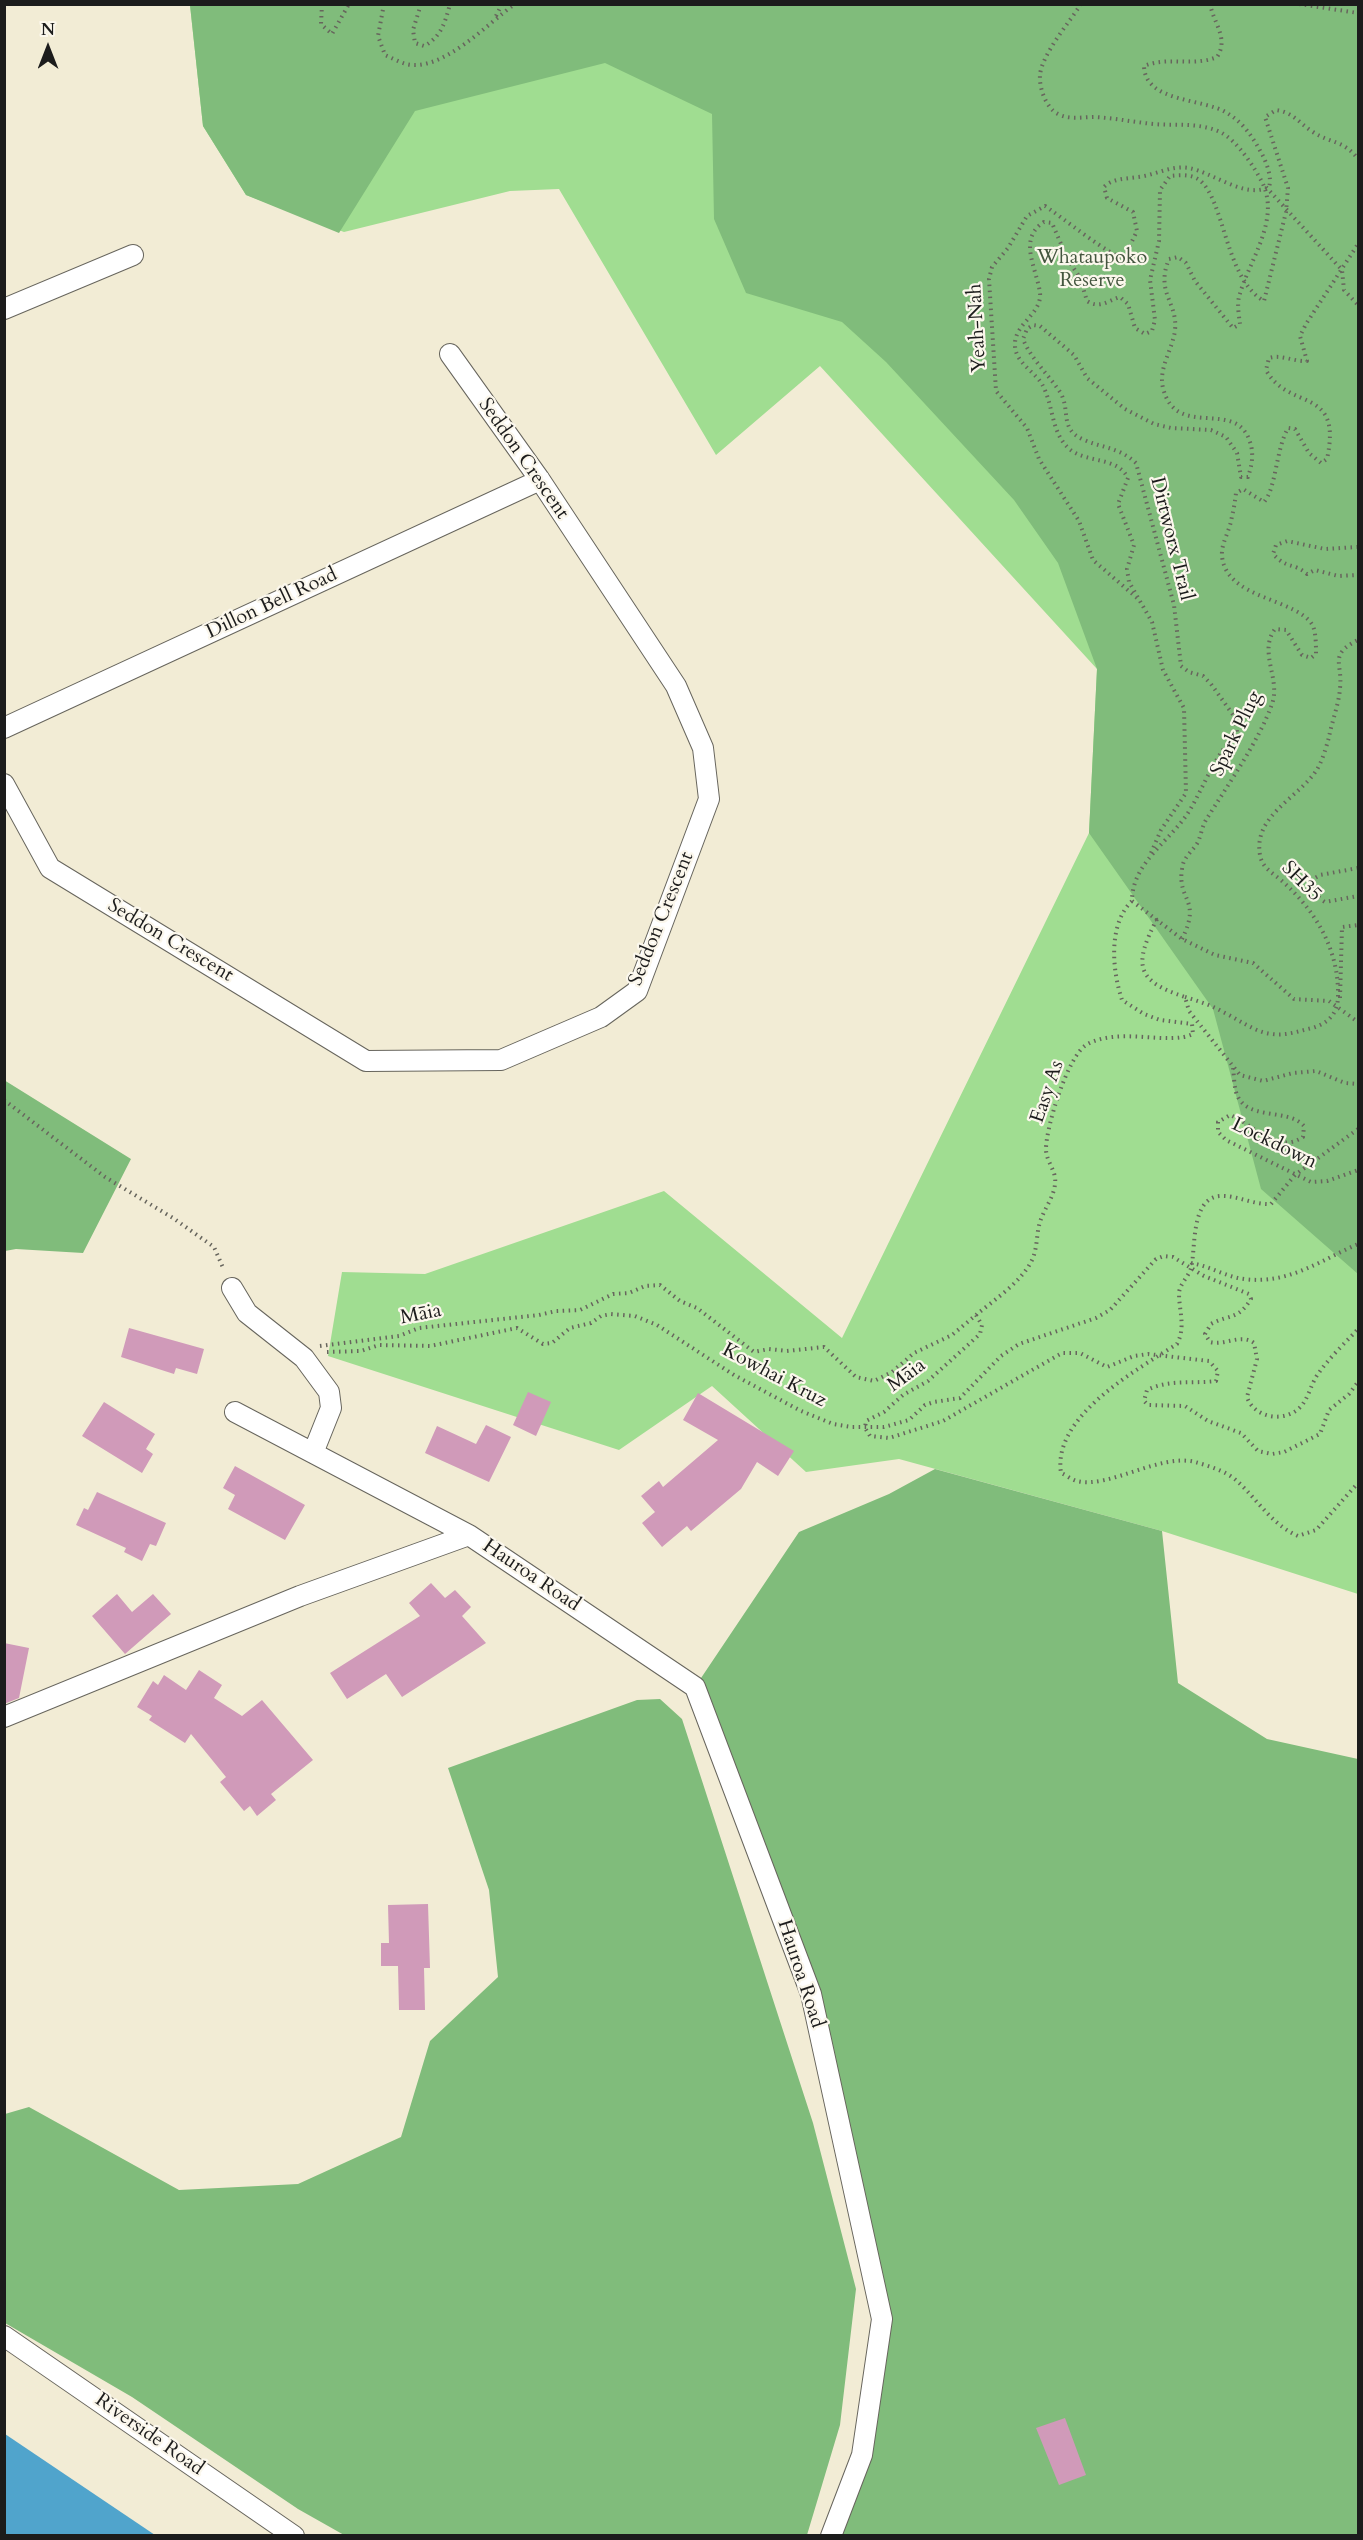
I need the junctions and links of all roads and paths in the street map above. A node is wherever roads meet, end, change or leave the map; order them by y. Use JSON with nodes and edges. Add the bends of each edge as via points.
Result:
{"nodes":[{"id":1,"x":322,"y":4,"type":"edge"},
{"id":2,"x":349,"y":4,"type":"edge"},
{"id":3,"x":384,"y":4,"type":"edge"},
{"id":4,"x":421,"y":4,"type":"edge"},
{"id":5,"x":450,"y":4,"type":"edge"},
{"id":6,"x":502,"y":4,"type":"edge"},
{"id":7,"x":515,"y":4,"type":"edge"},
{"id":8,"x":1081,"y":4,"type":"edge"},
{"id":9,"x":1210,"y":4,"type":"edge"},
{"id":10,"x":1299,"y":4,"type":"edge"},
{"id":11,"x":1359,"y":13,"type":"edge"},
{"id":12,"x":494,"y":19,"type":"junction"},
{"id":13,"x":1359,"y":159,"type":"edge"},
{"id":14,"x":1266,"y":189,"type":"junction"},
{"id":15,"x":1286,"y":212,"type":"junction"},
{"id":16,"x":1359,"y":244,"type":"edge"},
{"id":17,"x":133,"y":255,"type":"dead end"},
{"id":18,"x":1342,"y":270,"type":"junction"},
{"id":19,"x":1246,"y":282,"type":"junction"},
{"id":20,"x":1359,"y":305,"type":"edge"},
{"id":21,"x":4,"y":309,"type":"edge"},
{"id":22,"x":450,"y":354,"type":"dead end"},
{"id":23,"x":540,"y":480,"type":"junction"},
{"id":24,"x":1359,"y":547,"type":"edge"},
{"id":25,"x":1359,"y":574,"type":"edge"},
{"id":26,"x":1141,"y":601,"type":"junction"},
{"id":27,"x":1359,"y":640,"type":"edge"},
{"id":28,"x":4,"y":728,"type":"edge"},
{"id":29,"x":4,"y":784,"type":"edge"},
{"id":30,"x":1150,"y":857,"type":"junction"},
{"id":31,"x":1359,"y":868,"type":"edge"},
{"id":32,"x":1359,"y":896,"type":"edge"},
{"id":33,"x":1132,"y":901,"type":"junction"},
{"id":34,"x":1156,"y":919,"type":"junction"},
{"id":35,"x":1359,"y":925,"type":"edge"},
{"id":36,"x":1182,"y":939,"type":"junction"},
{"id":37,"x":1185,"y":997,"type":"junction"},
{"id":38,"x":1338,"y":1005,"type":"junction"},
{"id":39,"x":1359,"y":1022,"type":"edge"},
{"id":40,"x":1233,"y":1068,"type":"junction"},
{"id":41,"x":1359,"y":1084,"type":"edge"},
{"id":42,"x":4,"y":1100,"type":"edge"},
{"id":43,"x":1359,"y":1129,"type":"edge"},
{"id":44,"x":1359,"y":1170,"type":"edge"},
{"id":45,"x":1295,"y":1175,"type":"junction"},
{"id":46,"x":1359,"y":1244,"type":"edge"},
{"id":47,"x":1191,"y":1265,"type":"junction"},
{"id":48,"x":232,"y":1288,"type":"joint"},
{"id":49,"x":976,"y":1316,"type":"junction"},
{"id":50,"x":1359,"y":1329,"type":"edge"},
{"id":51,"x":296,"y":1352,"type":"junction"},
{"id":52,"x":1160,"y":1356,"type":"junction"},
{"id":53,"x":1359,"y":1382,"type":"edge"},
{"id":54,"x":235,"y":1412,"type":"dead end"},
{"id":55,"x":866,"y":1428,"type":"junction"},
{"id":56,"x":313,"y":1453,"type":"junction"},
{"id":57,"x":1359,"y":1483,"type":"edge"},
{"id":58,"x":469,"y":1535,"type":"junction"},
{"id":59,"x":4,"y":1717,"type":"edge"},
{"id":60,"x":4,"y":2336,"type":"edge"},
{"id":61,"x":294,"y":2535,"type":"edge"},
{"id":62,"x":831,"y":2535,"type":"edge"}],
"edges":[{"from":1,"to":2,"type":"path","via":[[321,24],[332,34]]},
{"from":3,"to":12,"type":"path","via":[[378,36],[385,55],[408,64],[430,62],[453,52]]},
{"from":4,"to":5,"type":"path","via":[[413,30],[415,43],[423,46],[434,41]]},
{"from":6,"to":12,"type":"path"},
{"from":7,"to":12,"type":"path"},
{"from":8,"to":14,"type":"path","name":"Dirtworx Trail","via":[[1045,59],[1040,75],[1043,97],[1056,114],[1074,119],[1094,117],[1206,127],[1234,143]]},
{"from":9,"to":14,"type":"path","via":[[1223,39],[1217,57],[1192,62],[1154,62],[1144,66],[1144,75],[1151,85],[1166,93],[1214,106],[1244,127],[1266,161],[1271,184]]},
{"from":10,"to":11,"type":"path"},
{"from":13,"to":15,"type":"path","via":[[1344,143],[1312,132],[1286,111],[1269,112],[1265,117],[1288,188]]},
{"from":14,"to":15,"type":"path"},
{"from":14,"to":19,"type":"path","name":"Dirtworx Trail","via":[[1266,216],[1258,254]]},
{"from":14,"to":26,"type":"path","name":"Yeah-Nah","via":[[1253,191],[1179,167],[1110,181],[1104,187],[1107,198],[1133,212],[1137,231],[1124,258],[1109,254],[1045,206],[1027,216],[992,267],[989,279],[996,391],[1027,428],[1039,459],[1079,521],[1093,560]]},
{"from":15,"to":18,"type":"path"},
{"from":15,"to":19,"type":"path","via":[[1264,301]]},
{"from":16,"to":18,"type":"path","name":"Spark Plug"},
{"from":17,"to":21,"type":"street"},
{"from":18,"to":20,"type":"path","via":[[1344,291]]},
{"from":18,"to":36,"type":"path","name":"Spark Plug","via":[[1300,336],[1307,361],[1277,355],[1269,358],[1266,370],[1274,384],[1317,404],[1326,415],[1327,459],[1321,463],[1314,460],[1295,429],[1288,428],[1277,453],[1269,496],[1264,502],[1243,489],[1236,494],[1221,553],[1223,566],[1233,579],[1307,619],[1314,628],[1316,654],[1311,658],[1302,655],[1286,630],[1275,629],[1270,636],[1268,654],[1275,694],[1198,842],[1186,856],[1182,869],[1192,916]]},
{"from":19,"to":26,"type":"path","via":[[1224,237],[1210,192],[1197,178],[1183,174],[1170,176],[1160,190],[1159,241],[1150,280],[1155,320],[1152,331],[1145,334],[1135,328],[1128,304],[1120,297],[1104,305],[1087,301],[1080,278],[1052,223],[1039,225],[1031,241],[1029,250],[1039,305],[1017,334],[1014,347],[1041,383],[1061,440],[1072,451],[1119,466],[1128,478],[1118,504],[1134,545],[1127,569],[1129,582]]},
{"from":19,"to":30,"type":"path","name":"Dirtworx Trail","via":[[1239,298],[1240,324],[1233,328],[1195,281],[1186,263],[1178,257],[1168,259],[1162,274],[1175,330],[1162,386],[1170,407],[1189,417],[1234,421],[1246,430],[1253,449],[1248,477],[1242,477],[1237,453],[1226,437],[1211,430],[1171,428],[1144,419],[1096,387],[1074,355],[1040,326],[1027,329],[1023,339],[1060,392],[1068,429],[1081,439],[1124,452],[1136,463],[1174,605],[1181,666],[1203,676],[1236,720],[1237,733],[1224,746],[1191,808]]},
{"from":22,"to":23,"type":"street","name":"Seddon Crescent"},
{"from":23,"to":28,"type":"street","name":"Dillon Bell Road"},
{"from":23,"to":29,"type":"street","name":"Seddon Crescent","via":[[676,686],[703,748],[710,799],[637,991],[601,1017],[501,1060],[366,1061],[50,868]]},
{"from":24,"to":25,"type":"path","via":[[1324,549],[1287,541],[1276,545],[1273,554],[1283,565],[1299,567],[1307,573],[1315,570],[1338,576]]},
{"from":26,"to":30,"type":"path","via":[[1152,622],[1162,670],[1184,708],[1188,783]]},
{"from":27,"to":38,"type":"path","name":"SH35","via":[[1342,650],[1337,662],[1341,687],[1317,770],[1281,805],[1260,841],[1265,868],[1299,898],[1330,945],[1338,982]]},
{"from":30,"to":33,"type":"path","name":"Dirtworx Trail","via":[[1132,890]]},
{"from":31,"to":32,"type":"path","via":[[1313,879],[1314,891],[1325,902]]},
{"from":33,"to":34,"type":"path"},
{"from":33,"to":49,"type":"path","name":"Easy As","via":[[1119,919],[1115,935],[1122,1000],[1160,1020],[1192,1024],[1193,1034],[1180,1038],[1105,1038],[1080,1050],[1063,1084],[1046,1148],[1056,1181],[1039,1224],[1032,1261]]},
{"from":34,"to":36,"type":"path"},
{"from":34,"to":37,"type":"path","via":[[1143,951],[1146,977],[1159,988]]},
{"from":35,"to":38,"type":"path","via":[[1342,927],[1340,933]]},
{"from":36,"to":38,"type":"path","via":[[1215,955],[1253,963],[1294,999]]},
{"from":37,"to":38,"type":"path","via":[[1258,1032],[1274,1035],[1324,1025]]},
{"from":37,"to":40,"type":"path","via":[[1190,1011]]},
{"from":38,"to":39,"type":"path"},
{"from":40,"to":41,"type":"path","via":[[1253,1080],[1316,1071],[1345,1083]]},
{"from":40,"to":45,"type":"path","name":"Lockdown","via":[[1236,1092],[1242,1103],[1260,1112],[1299,1121],[1304,1126],[1303,1137],[1284,1143],[1274,1141],[1230,1114],[1218,1122],[1218,1132],[1226,1140]]},
{"from":42,"to":48,"type":"path","via":[[105,1177],[214,1247]]},
{"from":43,"to":45,"type":"path"},
{"from":44,"to":45,"type":"path","name":"Lockdown","via":[[1327,1181],[1311,1182]]},
{"from":45,"to":47,"type":"path","via":[[1271,1204],[1221,1196],[1205,1204],[1195,1227]]},
{"from":46,"to":47,"type":"path","via":[[1287,1277],[1247,1280],[1209,1266]]},
{"from":47,"to":50,"type":"path","name":"Kowhai Kruz","via":[[1204,1276],[1249,1294],[1251,1299],[1246,1307],[1230,1319],[1211,1324],[1205,1334],[1210,1342],[1216,1343],[1243,1339],[1254,1342],[1257,1359],[1247,1397],[1254,1410],[1261,1413],[1284,1416],[1299,1409],[1317,1374]]},
{"from":47,"to":52,"type":"path","via":[[1179,1293],[1182,1336],[1178,1344]]},
{"from":47,"to":55,"type":"path","name":"Kowhai Kruz","via":[[1173,1257],[1156,1259],[1110,1310],[1019,1344],[1000,1356],[960,1398],[925,1405],[909,1420]]},
{"from":48,"to":51,"type":"street","via":[[247,1313]]},
{"from":49,"to":51,"type":"path","name":"Māia","via":[[952,1335],[914,1353],[874,1381],[856,1377],[824,1347],[754,1352],[698,1308],[660,1285],[613,1294],[580,1310],[419,1328],[399,1336],[330,1343]]},
{"from":49,"to":55,"type":"path","name":"Māia","via":[[982,1325],[980,1335],[928,1381],[866,1421]]},
{"from":51,"to":55,"type":"path","name":"Kowhai Kruz","via":[[349,1352],[378,1345],[430,1346],[517,1328],[543,1344],[552,1343],[570,1328],[601,1316],[635,1316],[657,1325],[801,1411],[832,1424]]},
{"from":51,"to":56,"type":"street","via":[[313,1367],[329,1392],[331,1408]]},
{"from":52,"to":53,"type":"path","via":[[1209,1361],[1218,1377],[1216,1381],[1155,1386],[1147,1390],[1143,1401],[1148,1405],[1185,1406],[1208,1421],[1240,1433],[1258,1450],[1272,1454],[1320,1434],[1329,1410]]},
{"from":52,"to":55,"type":"path","via":[[1134,1356],[1107,1367],[1080,1353],[1062,1353],[943,1421],[889,1438],[870,1436]]},
{"from":52,"to":57,"type":"path","via":[[1122,1377],[1078,1421],[1061,1449],[1061,1473],[1078,1482],[1192,1461],[1236,1480],[1272,1521],[1298,1536],[1316,1530]]},
{"from":54,"to":56,"type":"street","name":"Hauroa Road"},
{"from":56,"to":58,"type":"street","name":"Hauroa Road"},
{"from":58,"to":59,"type":"street","name":"Hauroa Road","via":[[300,1596]]},
{"from":58,"to":62,"type":"street","name":"Hauroa Road","via":[[695,1687],[811,1994],[882,2319],[862,2454]]},
{"from":60,"to":61,"type":"street","name":"Riverside Road"}]}
